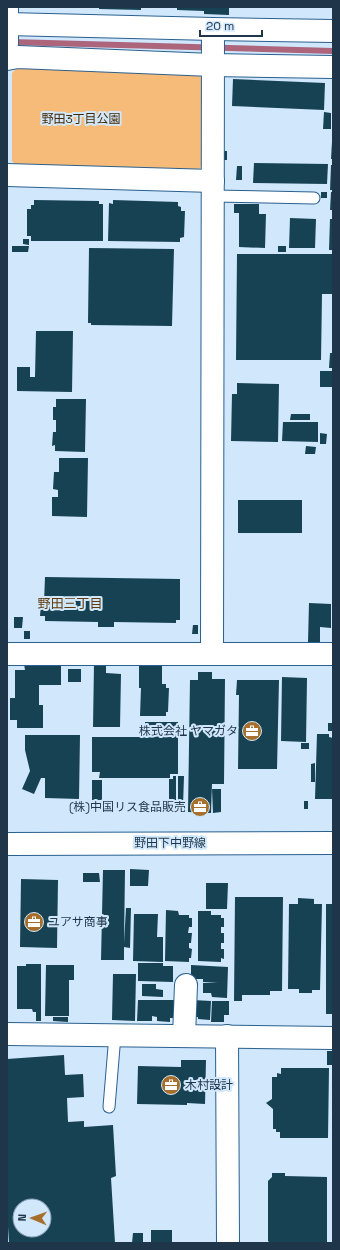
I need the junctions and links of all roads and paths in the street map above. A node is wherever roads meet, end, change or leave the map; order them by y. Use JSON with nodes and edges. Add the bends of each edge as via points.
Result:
{"nodes":[{"id":1,"x":7,"y":27,"type":"edge"},
{"id":2,"x":333,"y":31,"type":"edge"},
{"id":3,"x":213,"y":48,"type":"junction"},
{"id":4,"x":7,"y":59,"type":"edge"},
{"id":5,"x":333,"y":67,"type":"edge"},
{"id":6,"x":7,"y":175,"type":"edge"},
{"id":7,"x":213,"y":188,"type":"junction"},
{"id":8,"x":314,"y":198,"type":"dead end"},
{"id":9,"x":7,"y":654,"type":"edge"},
{"id":10,"x":212,"y":654,"type":"junction"},
{"id":11,"x":333,"y":654,"type":"edge"},
{"id":12,"x":333,"y":843,"type":"edge"},
{"id":13,"x":7,"y":844,"type":"edge"},
{"id":14,"x":186,"y":985,"type":"dead end"},
{"id":15,"x":7,"y":1034,"type":"edge"},
{"id":16,"x":114,"y":1035,"type":"junction"},
{"id":17,"x":184,"y":1036,"type":"junction"},
{"id":18,"x":227,"y":1036,"type":"junction"},
{"id":19,"x":333,"y":1038,"type":"edge"},
{"id":20,"x":109,"y":1107,"type":"dead end"},
{"id":21,"x":228,"y":1243,"type":"edge"}],
"edges":[{"from":1,"to":3,"type":"street"},
{"from":2,"to":3,"type":"street"},
{"from":3,"to":4,"type":"street"},
{"from":3,"to":5,"type":"street"},
{"from":3,"to":7,"type":"street"},
{"from":6,"to":7,"type":"street"},
{"from":7,"to":8,"type":"lane"},
{"from":7,"to":10,"type":"street"},
{"from":9,"to":10,"type":"street"},
{"from":10,"to":11,"type":"street"},
{"from":12,"to":13,"type":"street","name":"野田下中野線"},
{"from":14,"to":17,"type":"street"},
{"from":15,"to":16,"type":"street"},
{"from":16,"to":17,"type":"street"},
{"from":16,"to":20,"type":"lane"},
{"from":17,"to":18,"type":"street"},
{"from":18,"to":19,"type":"street"},
{"from":18,"to":21,"type":"street"}]}
